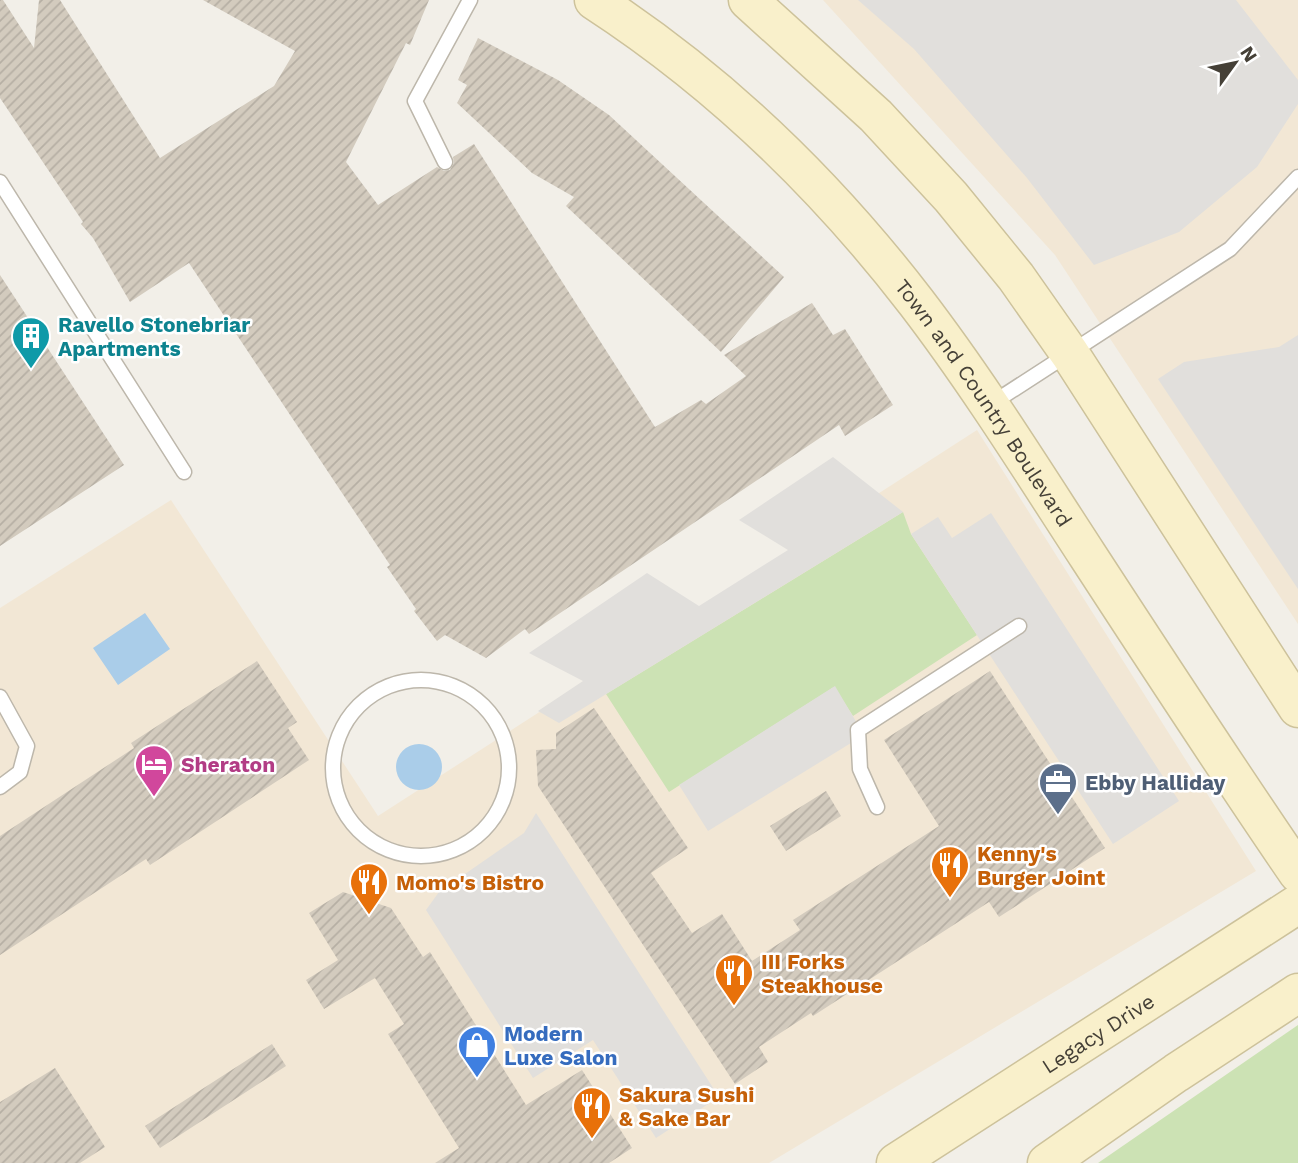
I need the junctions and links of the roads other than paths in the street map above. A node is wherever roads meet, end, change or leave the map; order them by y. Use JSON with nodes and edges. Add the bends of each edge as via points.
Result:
{"nodes":[{"id":1,"x":470,"y":0,"type":"edge"},
{"id":2,"x":594,"y":0,"type":"edge"},
{"id":3,"x":748,"y":0,"type":"edge"},
{"id":4,"x":445,"y":162,"type":"dead end"},
{"id":5,"x":1298,"y":177,"type":"edge"},
{"id":6,"x":0,"y":182,"type":"edge"},
{"id":7,"x":1070,"y":354,"type":"junction"},
{"id":8,"x":989,"y":404,"type":"junction"},
{"id":9,"x":184,"y":472,"type":"dead end"},
{"id":10,"x":1019,"y":626,"type":"dead end"},
{"id":11,"x":0,"y":697,"type":"edge"},
{"id":12,"x":1298,"y":708,"type":"edge"},
{"id":13,"x":495,"y":719,"type":"joint"},
{"id":14,"x":0,"y":788,"type":"edge"},
{"id":15,"x":877,"y":807,"type":"dead end"},
{"id":16,"x":1298,"y":873,"type":"edge"},
{"id":17,"x":1298,"y":904,"type":"edge"},
{"id":18,"x":1298,"y":993,"type":"edge"},
{"id":19,"x":896,"y":1163,"type":"edge"},
{"id":20,"x":1047,"y":1163,"type":"edge"}],
"edges":[{"from":1,"to":4,"type":"lane","via":[[415,101]]},
{"from":2,"to":8,"type":"main road","name":"Town and Country Boulevard","via":[[692,72],[820,190],[902,284]]},
{"from":3,"to":7,"type":"main road","via":[[841,82],[906,148],[992,246]]},
{"from":5,"to":7,"type":"lane","via":[[1230,249]]},
{"from":6,"to":9,"type":"lane"},
{"from":7,"to":8,"type":"lane"},
{"from":7,"to":12,"type":"main road"},
{"from":8,"to":16,"type":"main road","name":"Town and Country Boulevard","via":[[1188,713]]},
{"from":10,"to":15,"type":"lane","via":[[858,730],[860,769]]},
{"from":11,"to":14,"type":"lane","via":[[27,746],[20,772]]},
{"from":13,"to":13,"type":"lane","via":[[477,699],[454,686],[428,680],[397,682],[368,696],[347,719],[334,751],[334,784],[346,816],[372,842],[406,856],[443,855],[477,838],[498,818],[509,783],[508,750]]},
{"from":17,"to":19,"type":"main road","name":"Legacy Drive"},
{"from":18,"to":20,"type":"main road"}]}
